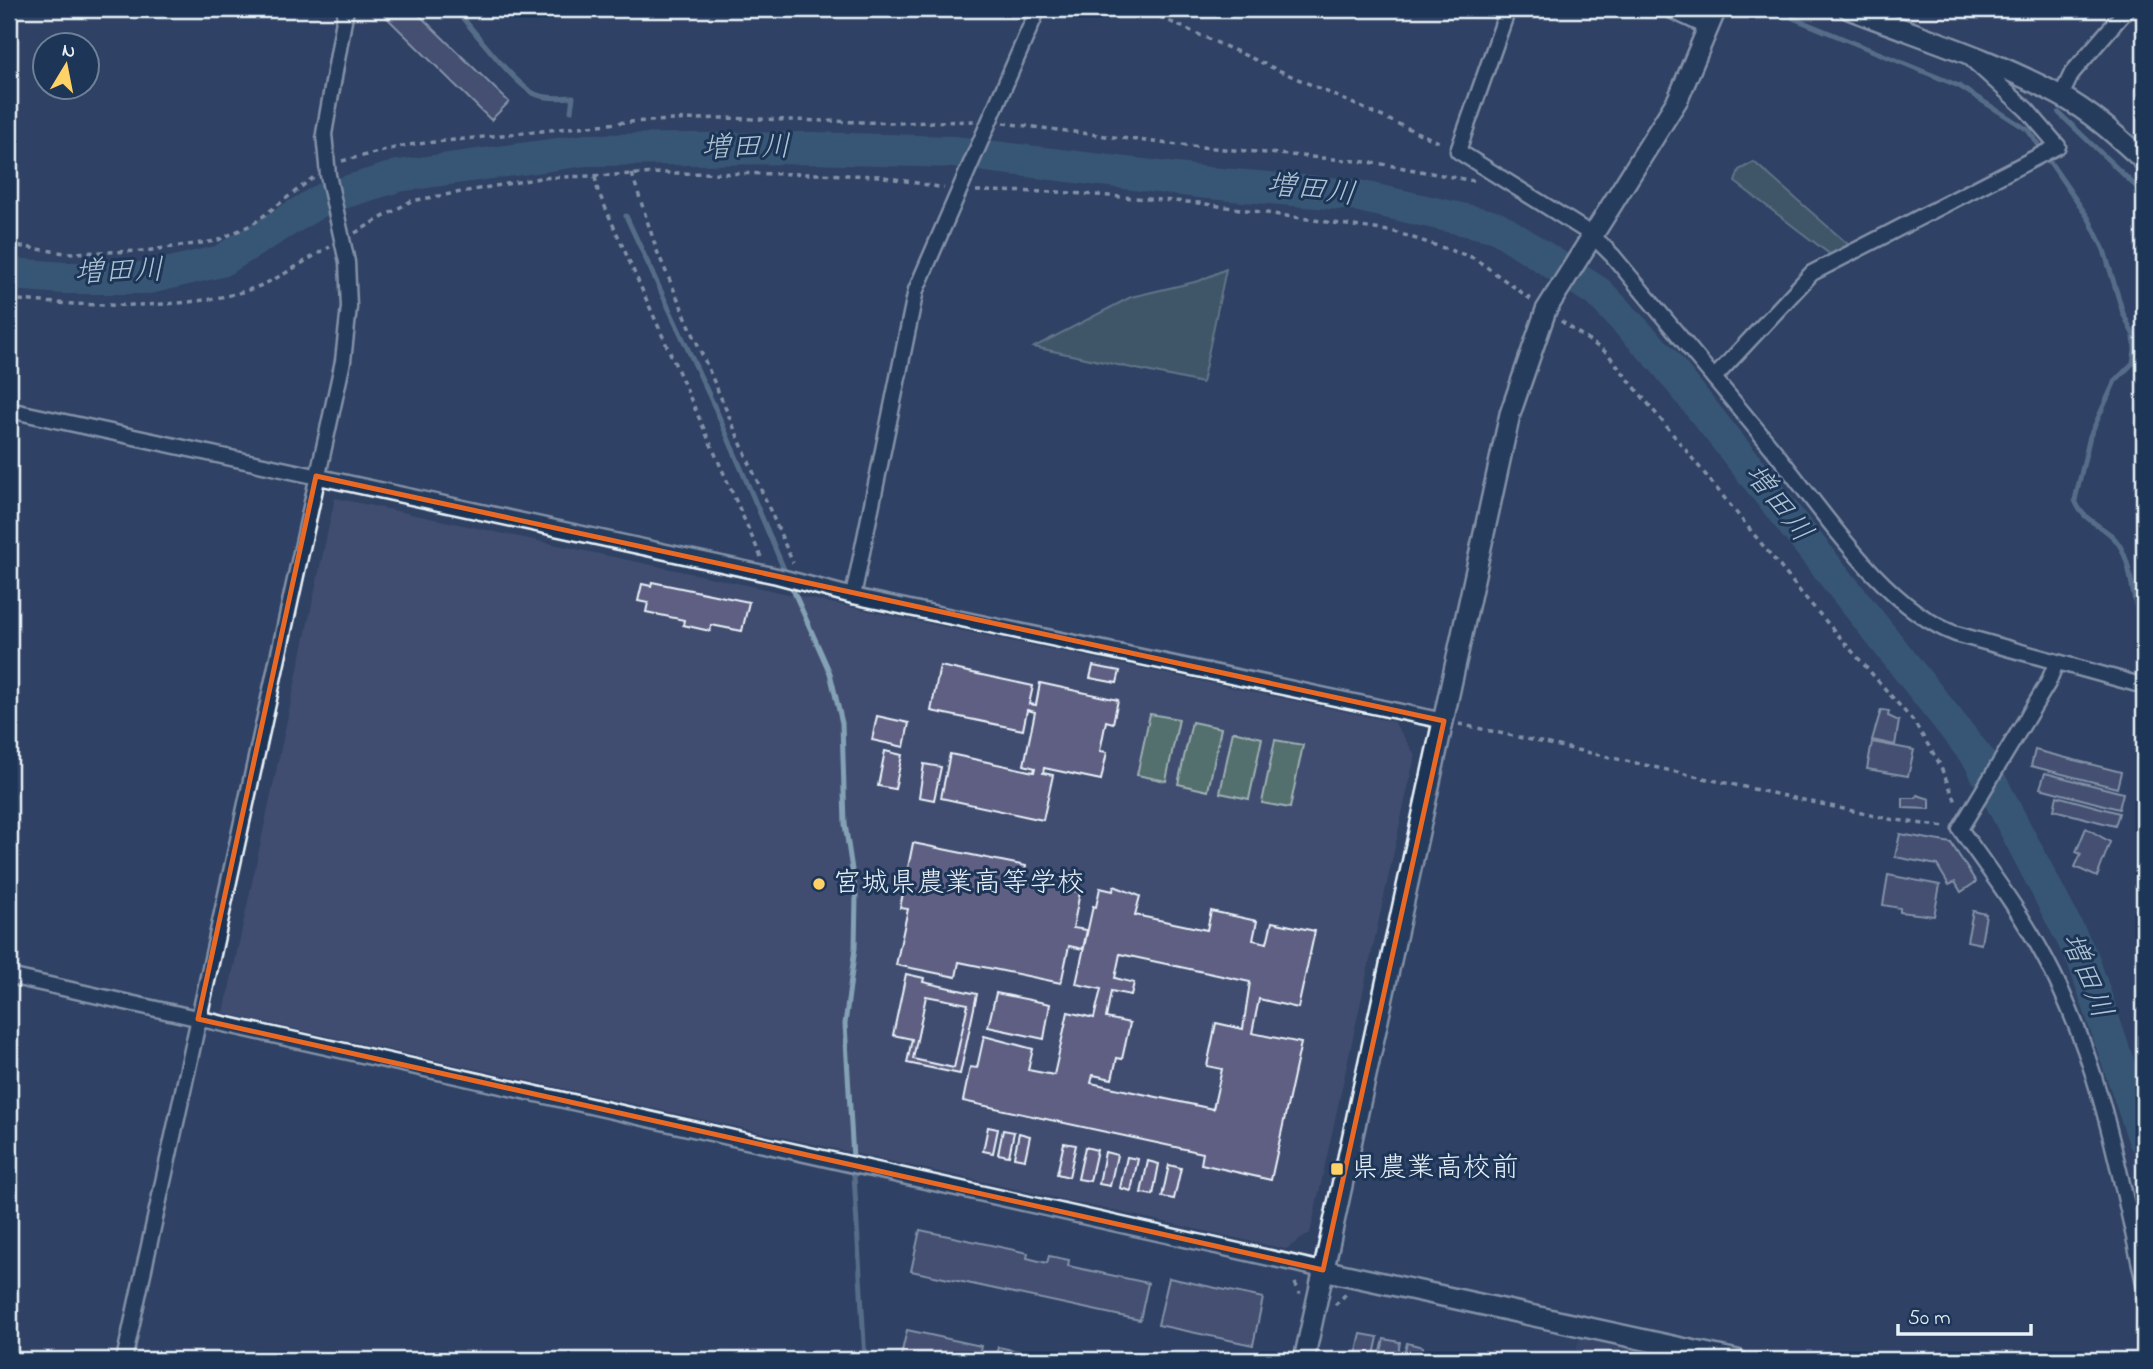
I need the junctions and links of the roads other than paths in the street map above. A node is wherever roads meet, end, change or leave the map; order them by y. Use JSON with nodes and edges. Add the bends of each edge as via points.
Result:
{"nodes":[{"id":1,"x":346,"y":9,"type":"edge"},
{"id":2,"x":1038,"y":9,"type":"edge"},
{"id":3,"x":1508,"y":9,"type":"edge"},
{"id":4,"x":1668,"y":9,"type":"edge"},
{"id":5,"x":1716,"y":9,"type":"edge"},
{"id":6,"x":1849,"y":9,"type":"edge"},
{"id":7,"x":2127,"y":9,"type":"edge"},
{"id":8,"x":1709,"y":28,"type":"junction"},
{"id":9,"x":1968,"y":56,"type":"junction"},
{"id":10,"x":2061,"y":96,"type":"junction"},
{"id":11,"x":2144,"y":161,"type":"edge"},
{"id":12,"x":1591,"y":234,"type":"junction"},
{"id":13,"x":1714,"y":378,"type":"junction"},
{"id":14,"x":9,"y":410,"type":"edge"},
{"id":15,"x":316,"y":476,"type":"junction"},
{"id":16,"x":853,"y":596,"type":"junction"},
{"id":17,"x":2056,"y":663,"type":"junction"},
{"id":18,"x":2144,"y":686,"type":"edge"},
{"id":19,"x":1444,"y":721,"type":"junction"},
{"id":20,"x":9,"y":976,"type":"edge"},
{"id":21,"x":198,"y":1019,"type":"junction"},
{"id":22,"x":1323,"y":1270,"type":"junction"},
{"id":23,"x":2144,"y":1283,"type":"edge"},
{"id":24,"x":124,"y":1360,"type":"edge"},
{"id":25,"x":1304,"y":1360,"type":"edge"},
{"id":26,"x":1737,"y":1360,"type":"edge"}],
"edges":[{"from":1,"to":15,"type":"street","via":[[324,134],[347,262],[349,307],[343,361]]},
{"from":2,"to":16,"type":"street","via":[[916,290]]},
{"from":3,"to":12,"type":"street","via":[[1458,151]]},
{"from":4,"to":8,"type":"street"},
{"from":5,"to":8,"type":"street"},
{"from":6,"to":9,"type":"street"},
{"from":7,"to":10,"type":"street","via":[[2072,73]]},
{"from":8,"to":12,"type":"street","via":[[1678,99]]},
{"from":9,"to":10,"type":"street"},
{"from":9,"to":13,"type":"street","via":[[2027,110],[2058,146],[1812,273]]},
{"from":10,"to":11,"type":"street"},
{"from":12,"to":13,"type":"street"},
{"from":12,"to":19,"type":"street","via":[[1549,305],[1510,414]]},
{"from":13,"to":17,"type":"street","via":[[1860,559],[1914,612],[1956,635]]},
{"from":14,"to":15,"type":"street"},
{"from":15,"to":16,"type":"street"},
{"from":15,"to":21,"type":"street"},
{"from":16,"to":19,"type":"street"},
{"from":17,"to":18,"type":"street"},
{"from":17,"to":23,"type":"street","via":[[1965,822],[2045,958],[2090,1066]]},
{"from":19,"to":22,"type":"street"},
{"from":20,"to":21,"type":"street"},
{"from":21,"to":22,"type":"street"},
{"from":21,"to":24,"type":"street"},
{"from":22,"to":25,"type":"street"},
{"from":22,"to":26,"type":"street"}]}
